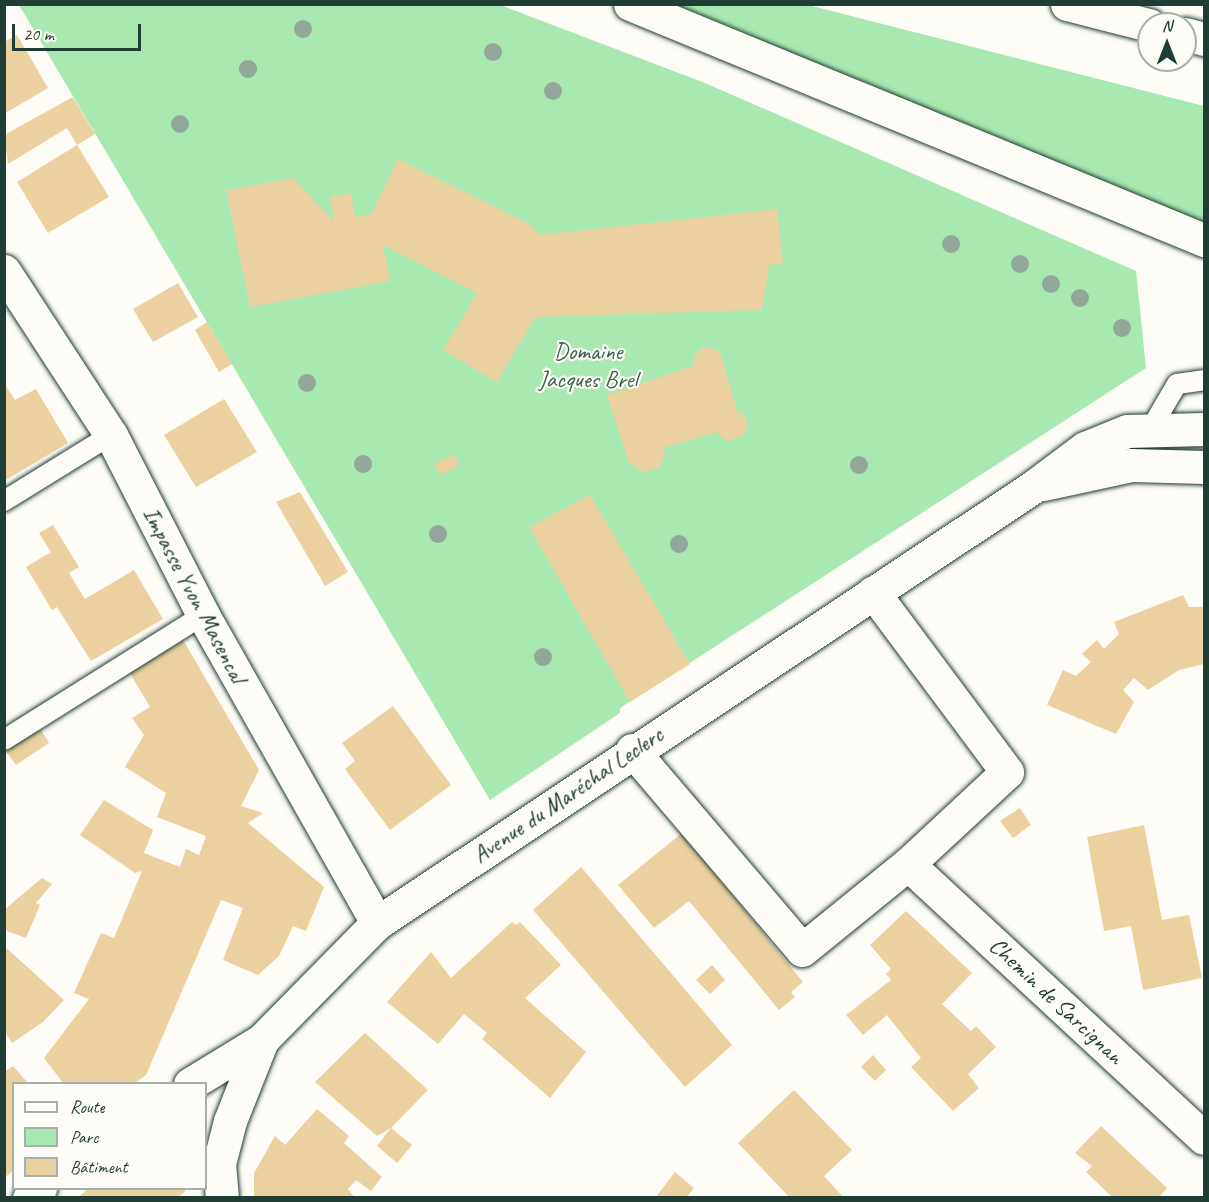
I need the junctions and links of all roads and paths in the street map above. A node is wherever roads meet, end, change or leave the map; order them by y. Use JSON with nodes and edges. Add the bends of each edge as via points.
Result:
{"nodes":[{"id":1,"x":630,"y":4,"type":"edge"},
{"id":2,"x":1067,"y":4,"type":"edge"},
{"id":3,"x":1137,"y":22,"type":"edge"},
{"id":4,"x":1204,"y":240,"type":"edge"},
{"id":5,"x":4,"y":271,"type":"edge"},
{"id":6,"x":1204,"y":380,"type":"edge"},
{"id":7,"x":1204,"y":429,"type":"edge"},
{"id":8,"x":1150,"y":430,"type":"junction"},
{"id":9,"x":111,"y":435,"type":"junction"},
{"id":10,"x":1204,"y":467,"type":"edge"},
{"id":11,"x":1033,"y":487,"type":"junction"},
{"id":12,"x":4,"y":501,"type":"edge"},
{"id":13,"x":873,"y":592,"type":"junction"},
{"id":14,"x":203,"y":615,"type":"junction"},
{"id":15,"x":4,"y":740,"type":"edge"},
{"id":16,"x":632,"y":750,"type":"junction"},
{"id":17,"x":908,"y":864,"type":"junction"},
{"id":18,"x":377,"y":923,"type":"junction"},
{"id":19,"x":262,"y":1041,"type":"junction"},
{"id":20,"x":192,"y":1082,"type":"edge"},
{"id":21,"x":1204,"y":1138,"type":"edge"},
{"id":22,"x":222,"y":1197,"type":"edge"}],
"edges":[{"from":1,"to":4,"type":"main road"},
{"from":2,"to":3,"type":"main road"},
{"from":5,"to":9,"type":"main road","name":"Impasse Yvon Masencal"},
{"from":6,"to":8,"type":"lane","via":[[1177,384]]},
{"from":7,"to":8,"type":"main road","name":"Avenue du Maréchal Leclerc"},
{"from":8,"to":11,"type":"main road","name":"Avenue du Maréchal Leclerc","via":[[1127,431],[1085,448]]},
{"from":9,"to":12,"type":"lane"},
{"from":9,"to":14,"type":"main road","name":"Impasse Yvon Masencal"},
{"from":10,"to":11,"type":"main road","name":"Avenue du Maréchal Leclerc","via":[[1131,465]]},
{"from":11,"to":13,"type":"main road","name":"Avenue du Maréchal Leclerc"},
{"from":13,"to":16,"type":"main road","name":"Avenue du Maréchal Leclerc"},
{"from":13,"to":17,"type":"main road","via":[[1007,772]]},
{"from":14,"to":15,"type":"lane"},
{"from":14,"to":18,"type":"main road","name":"Impasse Yvon Masencal"},
{"from":16,"to":17,"type":"main road","via":[[802,950]]},
{"from":16,"to":18,"type":"main road","name":"Avenue du Maréchal Leclerc"},
{"from":17,"to":21,"type":"main road","name":"Chemin de Sarcignan"},
{"from":18,"to":19,"type":"main road","name":"Avenue du Maréchal Leclerc"},
{"from":19,"to":20,"type":"main road"},
{"from":19,"to":22,"type":"main road","name":"Avenue du Maréchal Leclerc","via":[[230,1120],[222,1153]]}]}
